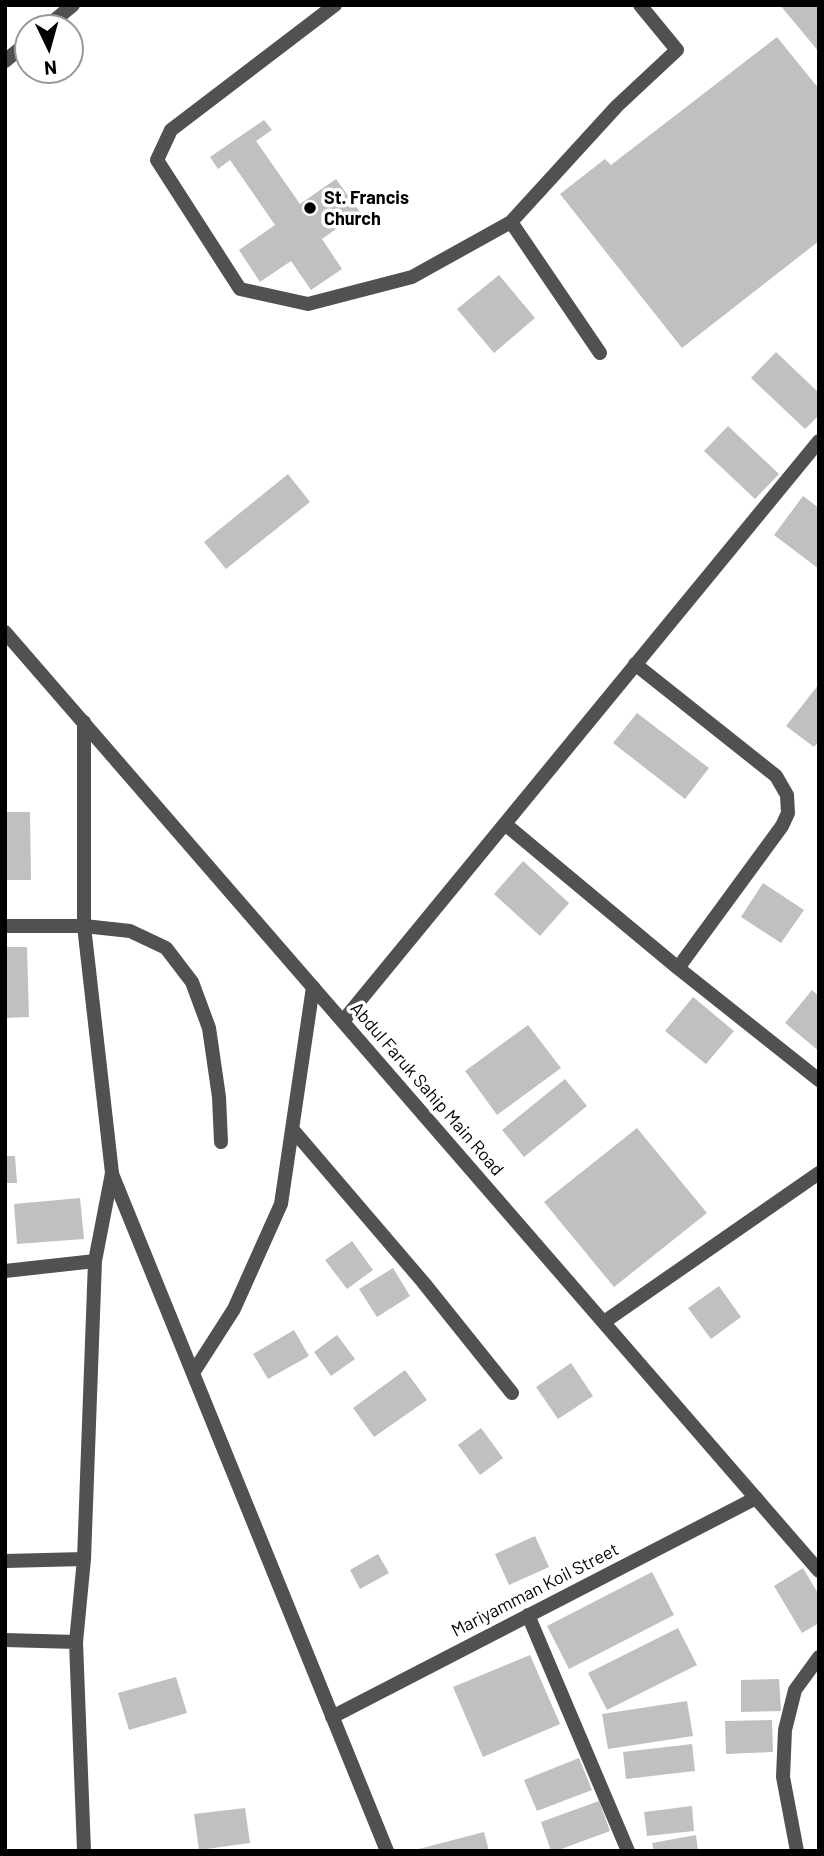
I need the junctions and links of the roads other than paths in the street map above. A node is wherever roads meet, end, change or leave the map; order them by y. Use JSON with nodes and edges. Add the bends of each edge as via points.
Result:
{"nodes":[{"id":1,"x":335,"y":5,"type":"edge"},
{"id":2,"x":640,"y":5,"type":"edge"},
{"id":3,"x":511,"y":222,"type":"junction"},
{"id":4,"x":600,"y":353,"type":"dead end"},
{"id":5,"x":819,"y":441,"type":"edge"},
{"id":6,"x":5,"y":632,"type":"edge"},
{"id":7,"x":635,"y":664,"type":"junction"},
{"id":8,"x":84,"y":722,"type":"junction"},
{"id":9,"x":505,"y":824,"type":"junction"},
{"id":10,"x":5,"y":926,"type":"edge"},
{"id":11,"x":84,"y":926,"type":"junction"},
{"id":12,"x":678,"y":968,"type":"junction"},
{"id":13,"x":313,"y":987,"type":"junction"},
{"id":14,"x":343,"y":1021,"type":"junction"},
{"id":15,"x":819,"y":1080,"type":"edge"},
{"id":16,"x":293,"y":1130,"type":"junction"},
{"id":17,"x":221,"y":1142,"type":"dead end"},
{"id":18,"x":112,"y":1173,"type":"junction"},
{"id":19,"x":819,"y":1173,"type":"edge"},
{"id":20,"x":95,"y":1261,"type":"junction"},
{"id":21,"x":5,"y":1271,"type":"edge"},
{"id":22,"x":604,"y":1322,"type":"junction"},
{"id":23,"x":193,"y":1373,"type":"junction"},
{"id":24,"x":512,"y":1393,"type":"dead end"},
{"id":25,"x":756,"y":1498,"type":"junction"},
{"id":26,"x":84,"y":1559,"type":"junction"},
{"id":27,"x":5,"y":1561,"type":"edge"},
{"id":28,"x":816,"y":1562,"type":"edge"},
{"id":29,"x":528,"y":1615,"type":"junction"},
{"id":30,"x":5,"y":1640,"type":"edge"},
{"id":31,"x":76,"y":1642,"type":"junction"},
{"id":32,"x":819,"y":1657,"type":"edge"},
{"id":33,"x":332,"y":1717,"type":"junction"},
{"id":34,"x":84,"y":1851,"type":"edge"},
{"id":35,"x":387,"y":1851,"type":"edge"},
{"id":36,"x":628,"y":1851,"type":"edge"},
{"id":37,"x":797,"y":1851,"type":"edge"}],
"edges":[{"from":1,"to":3,"type":"street","via":[[171,130],[157,160],[240,289],[308,304],[412,277]]},
{"from":2,"to":3,"type":"street","via":[[677,50],[617,106]]},
{"from":3,"to":4,"type":"street"},
{"from":5,"to":7,"type":"street"},
{"from":6,"to":8,"type":"street","name":"Abdul Faruk Sahip Main Road"},
{"from":7,"to":9,"type":"street"},
{"from":7,"to":12,"type":"street","via":[[776,776],[787,795],[788,813],[782,826]]},
{"from":8,"to":11,"type":"street"},
{"from":8,"to":13,"type":"street","name":"Abdul Faruk Sahip Main Road"},
{"from":9,"to":12,"type":"street"},
{"from":9,"to":14,"type":"street"},
{"from":10,"to":11,"type":"street"},
{"from":11,"to":17,"type":"street","via":[[130,931],[166,948],[192,982],[209,1028]]},
{"from":11,"to":18,"type":"street"},
{"from":12,"to":15,"type":"street"},
{"from":13,"to":14,"type":"street","name":"Abdul Faruk Sahip Main Road"},
{"from":13,"to":16,"type":"street"},
{"from":14,"to":22,"type":"street","name":"Abdul Faruk Sahip Main Road"},
{"from":16,"to":23,"type":"street","via":[[281,1204],[234,1309]]},
{"from":16,"to":24,"type":"street"},
{"from":18,"to":20,"type":"street"},
{"from":18,"to":23,"type":"street"},
{"from":19,"to":22,"type":"street"},
{"from":20,"to":21,"type":"street"},
{"from":20,"to":26,"type":"street"},
{"from":22,"to":25,"type":"street","name":"Abdul Faruk Sahip Main Road"},
{"from":23,"to":33,"type":"street"},
{"from":25,"to":28,"type":"street","name":"Abdul Faruk Sahip Main Road"},
{"from":25,"to":29,"type":"street","name":"Mariyamman Koil Street"},
{"from":26,"to":27,"type":"street"},
{"from":26,"to":31,"type":"street"},
{"from":29,"to":33,"type":"street","name":"Mariyamman Koil Street"},
{"from":29,"to":36,"type":"street"},
{"from":30,"to":31,"type":"street"},
{"from":31,"to":34,"type":"street"},
{"from":32,"to":37,"type":"street","via":[[794,1690],[785,1730],[783,1777]]},
{"from":33,"to":35,"type":"street"}]}
